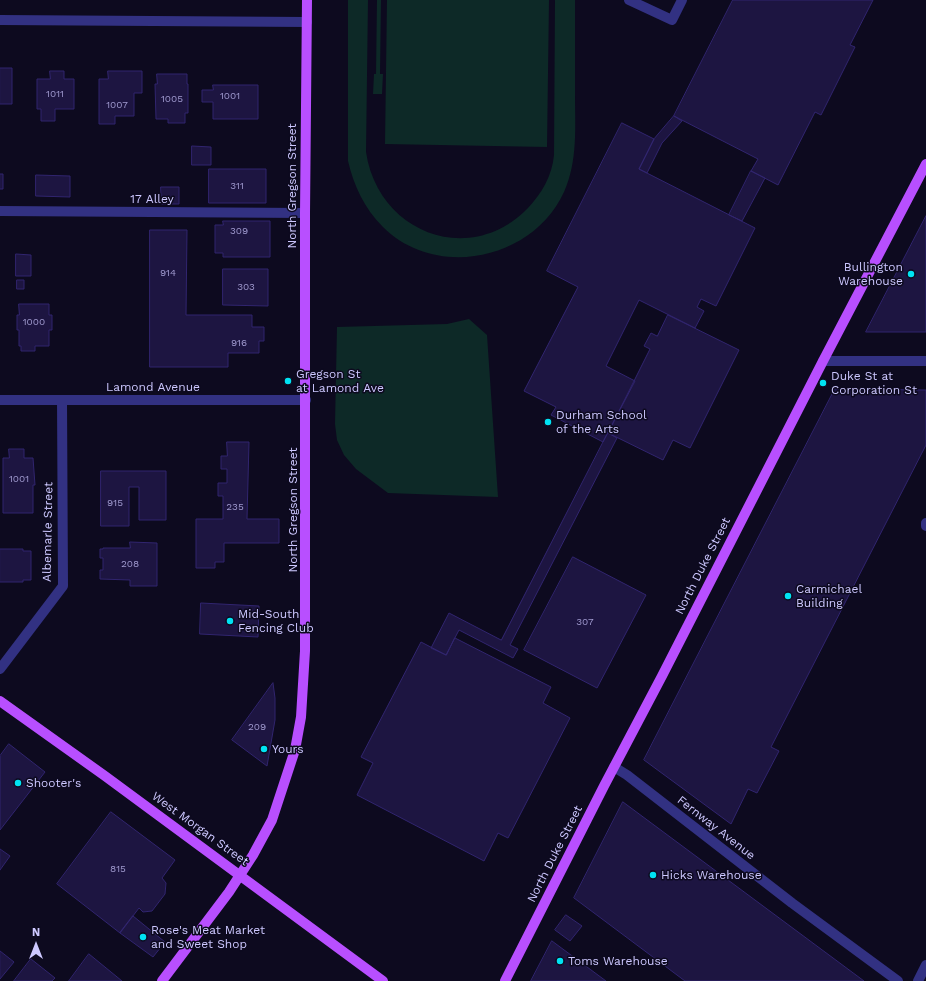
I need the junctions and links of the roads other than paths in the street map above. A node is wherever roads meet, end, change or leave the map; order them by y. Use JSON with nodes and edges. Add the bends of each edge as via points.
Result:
{"nodes":[{"id":1,"x":307,"y":0,"type":"edge"},
{"id":2,"x":629,"y":0,"type":"edge"},
{"id":3,"x":682,"y":0,"type":"edge"},
{"id":4,"x":640,"y":2,"type":"edge"},
{"id":5,"x":0,"y":20,"type":"edge"},
{"id":6,"x":307,"y":22,"type":"junction"},
{"id":7,"x":926,"y":164,"type":"edge"},
{"id":8,"x":0,"y":211,"type":"edge"},
{"id":9,"x":304,"y":213,"type":"junction"},
{"id":10,"x":823,"y":361,"type":"junction"},
{"id":11,"x":926,"y":361,"type":"edge"},
{"id":12,"x":0,"y":400,"type":"edge"},
{"id":13,"x":62,"y":400,"type":"junction"},
{"id":14,"x":306,"y":400,"type":"junction"},
{"id":15,"x":0,"y":669,"type":"edge"},
{"id":16,"x":0,"y":701,"type":"edge"},
{"id":17,"x":614,"y":767,"type":"junction"},
{"id":18,"x":240,"y":875,"type":"junction"},
{"id":19,"x":926,"y":964,"type":"edge"},
{"id":20,"x":162,"y":981,"type":"edge"},
{"id":21,"x":383,"y":981,"type":"edge"},
{"id":22,"x":505,"y":981,"type":"edge"},
{"id":23,"x":898,"y":981,"type":"edge"},
{"id":24,"x":918,"y":981,"type":"edge"}],
"edges":[{"from":1,"to":6,"type":"main road","name":"North Gregson Street"},
{"from":2,"to":4,"type":"street"},
{"from":3,"to":4,"type":"street","via":[[672,20]]},
{"from":5,"to":6,"type":"street"},
{"from":6,"to":9,"type":"main road","name":"North Gregson Street"},
{"from":7,"to":10,"type":"main road","name":"North Duke Street"},
{"from":8,"to":9,"type":"street","name":"17 Alley"},
{"from":9,"to":14,"type":"main road","name":"North Gregson Street"},
{"from":10,"to":11,"type":"street"},
{"from":10,"to":17,"type":"main road","name":"North Duke Street"},
{"from":12,"to":13,"type":"street","name":"Lamond Avenue"},
{"from":13,"to":14,"type":"street","name":"Lamond Avenue"},
{"from":13,"to":15,"type":"street","name":"Albemarle Street","via":[[62,586]]},
{"from":14,"to":18,"type":"main road","name":"North Gregson Street","via":[[305,652],[301,717],[294,750],[272,820]]},
{"from":16,"to":18,"type":"main road","name":"West Morgan Street"},
{"from":17,"to":22,"type":"main road","name":"North Duke Street"},
{"from":17,"to":23,"type":"street","name":"Fernway Avenue"},
{"from":18,"to":20,"type":"main road","name":"North Gregson Street"},
{"from":18,"to":21,"type":"main road","name":"West Morgan Street"},
{"from":19,"to":24,"type":"street"}]}
